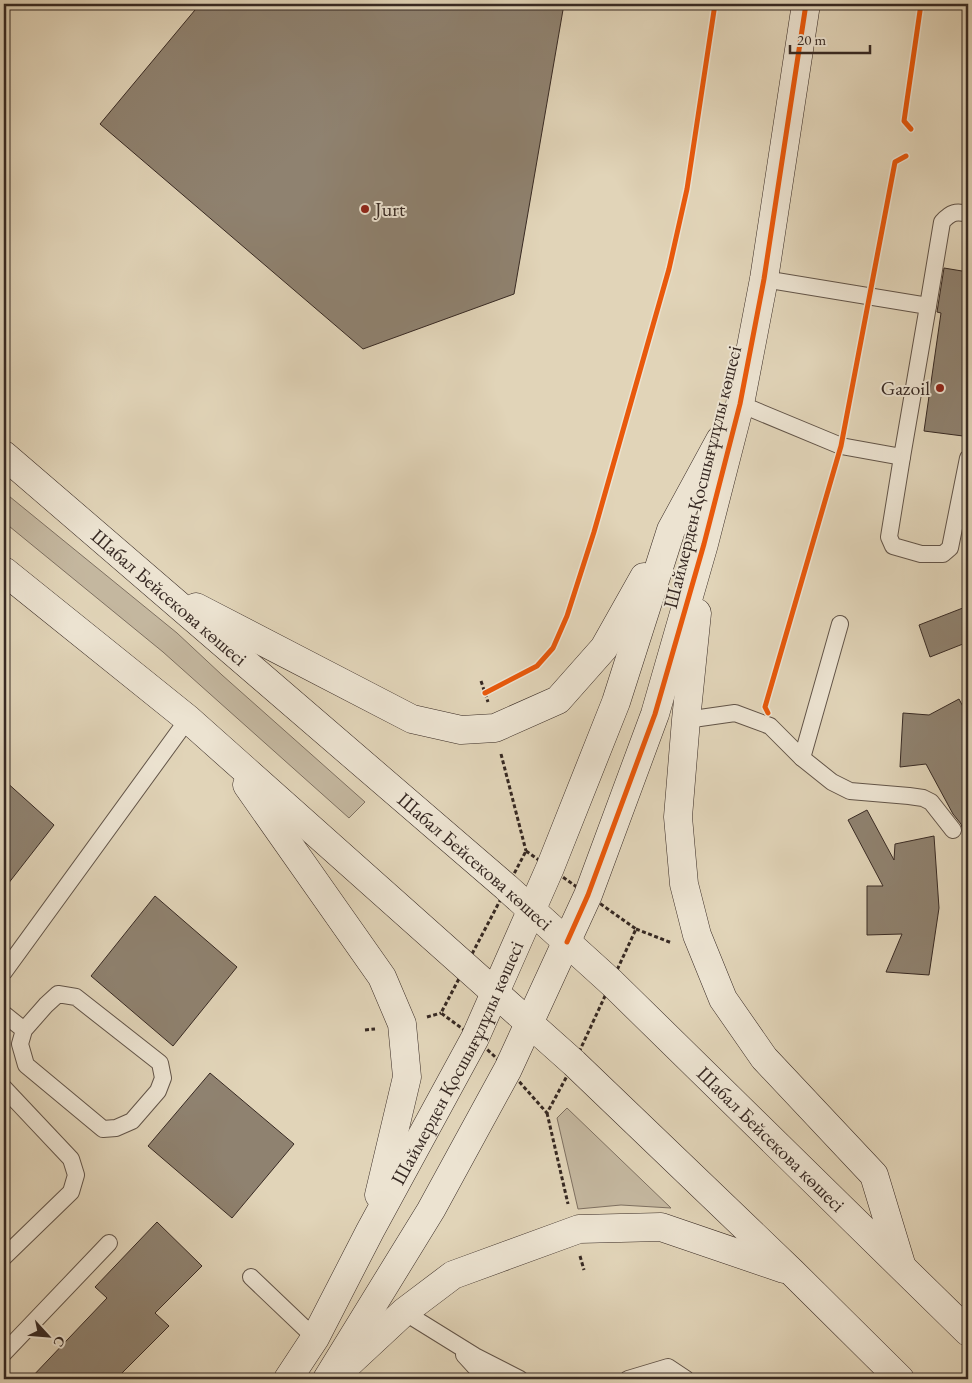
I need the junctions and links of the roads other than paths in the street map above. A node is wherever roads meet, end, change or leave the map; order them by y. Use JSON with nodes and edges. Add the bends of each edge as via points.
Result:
{"nodes":[{"id":1,"x":800,"y":12,"type":"edge"},
{"id":2,"x":968,"y":214,"type":"edge"},
{"id":3,"x":764,"y":279,"type":"junction"},
{"id":4,"x":928,"y":306,"type":"junction"},
{"id":5,"x":740,"y":404,"type":"junction"},
{"id":6,"x":4,"y":455,"type":"edge"},
{"id":7,"x":902,"y":457,"type":"junction"},
{"id":8,"x":968,"y":458,"type":"edge"},
{"id":9,"x":671,"y":530,"type":"junction"},
{"id":10,"x":704,"y":544,"type":"junction"},
{"id":11,"x":4,"y":571,"type":"edge"},
{"id":12,"x":155,"y":586,"type":"junction"},
{"id":13,"x":840,"y":624,"type":"dead end"},
{"id":14,"x":188,"y":719,"type":"junction"},
{"id":15,"x":686,"y":720,"type":"junction"},
{"id":16,"x":221,"y":747,"type":"junction"},
{"id":17,"x":802,"y":758,"type":"junction"},
{"id":18,"x":953,"y":830,"type":"dead end"},
{"id":19,"x":531,"y":910,"type":"junction"},
{"id":20,"x":567,"y":942,"type":"junction"},
{"id":21,"x":4,"y":972,"type":"edge"},
{"id":22,"x":495,"y":992,"type":"junction"},
{"id":23,"x":4,"y":1014,"type":"edge"},
{"id":24,"x":529,"y":1023,"type":"junction"},
{"id":25,"x":24,"y":1030,"type":"junction"},
{"id":26,"x":4,"y":1088,"type":"edge"},
{"id":27,"x":370,"y":1231,"type":"junction"},
{"id":28,"x":109,"y":1243,"type":"dead end"},
{"id":29,"x":4,"y":1257,"type":"edge"},
{"id":30,"x":901,"y":1266,"type":"junction"},
{"id":31,"x":792,"y":1272,"type":"junction"},
{"id":32,"x":251,"y":1277,"type":"dead end"},
{"id":33,"x":404,"y":1312,"type":"junction"},
{"id":34,"x":968,"y":1332,"type":"edge"},
{"id":35,"x":315,"y":1338,"type":"junction"},
{"id":36,"x":450,"y":1340,"type":"junction"},
{"id":37,"x":4,"y":1353,"type":"edge"},
{"id":38,"x":892,"y":1376,"type":"edge"},
{"id":39,"x":288,"y":1379,"type":"edge"},
{"id":40,"x":328,"y":1379,"type":"edge"},
{"id":41,"x":332,"y":1379,"type":"edge"},
{"id":42,"x":486,"y":1379,"type":"edge"},
{"id":43,"x":520,"y":1379,"type":"edge"},
{"id":44,"x":628,"y":1379,"type":"edge"},
{"id":45,"x":686,"y":1379,"type":"edge"}],
"edges":[{"from":1,"to":3,"type":"main road","name":"Шаймерден Қосшығұлұлы көшесі"},
{"from":2,"to":4,"type":"lane","via":[[950,213],[942,222]]},
{"from":3,"to":4,"type":"lane"},
{"from":3,"to":5,"type":"main road","name":"Шаймерден Қосшығұлұлы көшесі"},
{"from":4,"to":7,"type":"lane"},
{"from":5,"to":7,"type":"lane","via":[[841,446]]},
{"from":5,"to":9,"type":"main road","name":"Шаймерден Қосшығұлұлы көшесі"},
{"from":5,"to":10,"type":"main road","name":"Шаймерден Қосшығұлұлы көшесі"},
{"from":6,"to":12,"type":"main road","name":"Шабал Бейсекова көшесі"},
{"from":7,"to":8,"type":"lane","via":[[889,537],[893,546],[921,554],[944,554],[950,548]]},
{"from":9,"to":12,"type":"main road","via":[[604,648],[558,700],[494,728],[461,730],[412,719]]},
{"from":9,"to":19,"type":"main road","name":"Шаймерден Қосшығұлұлы көшесі","via":[[616,702]]},
{"from":10,"to":15,"type":"main road"},
{"from":10,"to":20,"type":"main road","name":"Шаймерден Қосшығұлұлы көшесі","via":[[655,714],[588,896]]},
{"from":11,"to":14,"type":"main road"},
{"from":12,"to":19,"type":"main road","name":"Шабал Бейсекова көшесі"},
{"from":13,"to":17,"type":"lane"},
{"from":14,"to":16,"type":"main road"},
{"from":14,"to":21,"type":"lane"},
{"from":15,"to":17,"type":"lane","via":[[735,713],[770,726]]},
{"from":15,"to":30,"type":"main road","via":[[678,817],[684,884],[697,936],[723,999],[764,1058],[874,1175]]},
{"from":16,"to":22,"type":"main road"},
{"from":16,"to":27,"type":"main road","via":[[382,977],[402,1024],[407,1077]]},
{"from":17,"to":18,"type":"lane","via":[[832,782],[850,791],[923,798],[931,802]]},
{"from":19,"to":20,"type":"main road","name":"Шабал Бейсекова көшесі"},
{"from":19,"to":22,"type":"main road","name":"Шаймерден Қосшығұлұлы көшесі"},
{"from":20,"to":24,"type":"main road","name":"Шаймерден Қосшығұлұлы көшесі"},
{"from":20,"to":30,"type":"main road","name":"Шабал Бейсекова көшесі","via":[[612,982]]},
{"from":22,"to":24,"type":"main road"},
{"from":22,"to":27,"type":"main road","name":"Шаймерден Қосшығұлұлы көшесі","via":[[475,1038]]},
{"from":23,"to":25,"type":"lane"},
{"from":24,"to":31,"type":"main road"},
{"from":24,"to":40,"type":"main road","name":"Шаймерден Қосшығұлұлы көшесі","via":[[508,1069],[432,1210]]},
{"from":25,"to":25,"type":"lane","via":[[58,994],[76,997],[160,1063],[163,1078],[158,1091],[132,1121],[103,1129],[26,1065],[20,1044]]},
{"from":26,"to":29,"type":"lane","via":[[72,1159],[76,1175],[71,1192]]},
{"from":27,"to":35,"type":"main road","name":"Шаймерден Қосшығұлұлы көшесі"},
{"from":28,"to":37,"type":"lane"},
{"from":30,"to":34,"type":"main road","name":"Шабал Бейсекова көшесі"},
{"from":31,"to":33,"type":"main road","via":[[661,1227],[579,1229],[453,1275]]},
{"from":31,"to":38,"type":"main road"},
{"from":32,"to":35,"type":"lane"},
{"from":33,"to":36,"type":"lane"},
{"from":33,"to":41,"type":"main road"},
{"from":35,"to":39,"type":"main road","name":"Шаймерден Қосшығұлұлы көшесі"},
{"from":36,"to":42,"type":"lane"},
{"from":36,"to":43,"type":"lane"},
{"from":44,"to":45,"type":"lane","via":[[668,1367]]}]}
